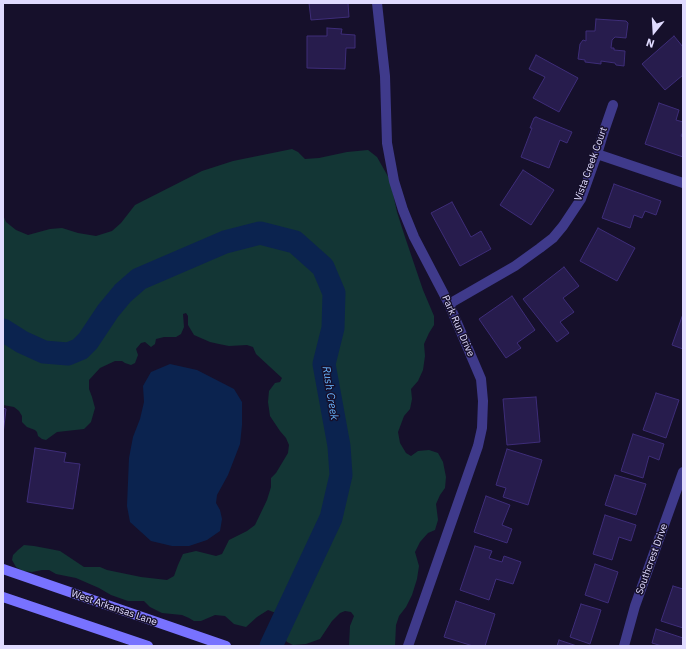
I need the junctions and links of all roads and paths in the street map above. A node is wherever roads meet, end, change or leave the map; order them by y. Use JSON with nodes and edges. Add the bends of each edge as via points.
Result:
{"nodes":[{"id":1,"x":377,"y":3,"type":"edge"},
{"id":2,"x":613,"y":105,"type":"dead end"},
{"id":3,"x":597,"y":154,"type":"junction"},
{"id":4,"x":683,"y":183,"type":"edge"},
{"id":5,"x":449,"y":304,"type":"junction"},
{"id":6,"x":683,"y":472,"type":"edge"},
{"id":7,"x":3,"y":569,"type":"edge"},
{"id":8,"x":3,"y":597,"type":"edge"},
{"id":9,"x":148,"y":646,"type":"edge"},
{"id":10,"x":226,"y":646,"type":"edge"},
{"id":11,"x":408,"y":646,"type":"edge"},
{"id":12,"x":624,"y":646,"type":"edge"}],
"edges":[{"from":1,"to":5,"type":"street","name":"Park Run Drive","via":[[385,76],[387,142],[394,181],[414,236]]},
{"from":2,"to":3,"type":"street","name":"Vista Creek Court"},
{"from":3,"to":4,"type":"street"},
{"from":3,"to":5,"type":"street","name":"Vista Creek Court","via":[[581,199],[553,238],[515,266]]},
{"from":5,"to":11,"type":"street","name":"Park Run Drive","via":[[481,379],[484,401],[482,428]]},
{"from":6,"to":12,"type":"street","name":"Southcrest Drive","via":[[635,606]]},
{"from":7,"to":10,"type":"main road","name":"West Arkansas Lane"},
{"from":8,"to":9,"type":"main road"}]}
